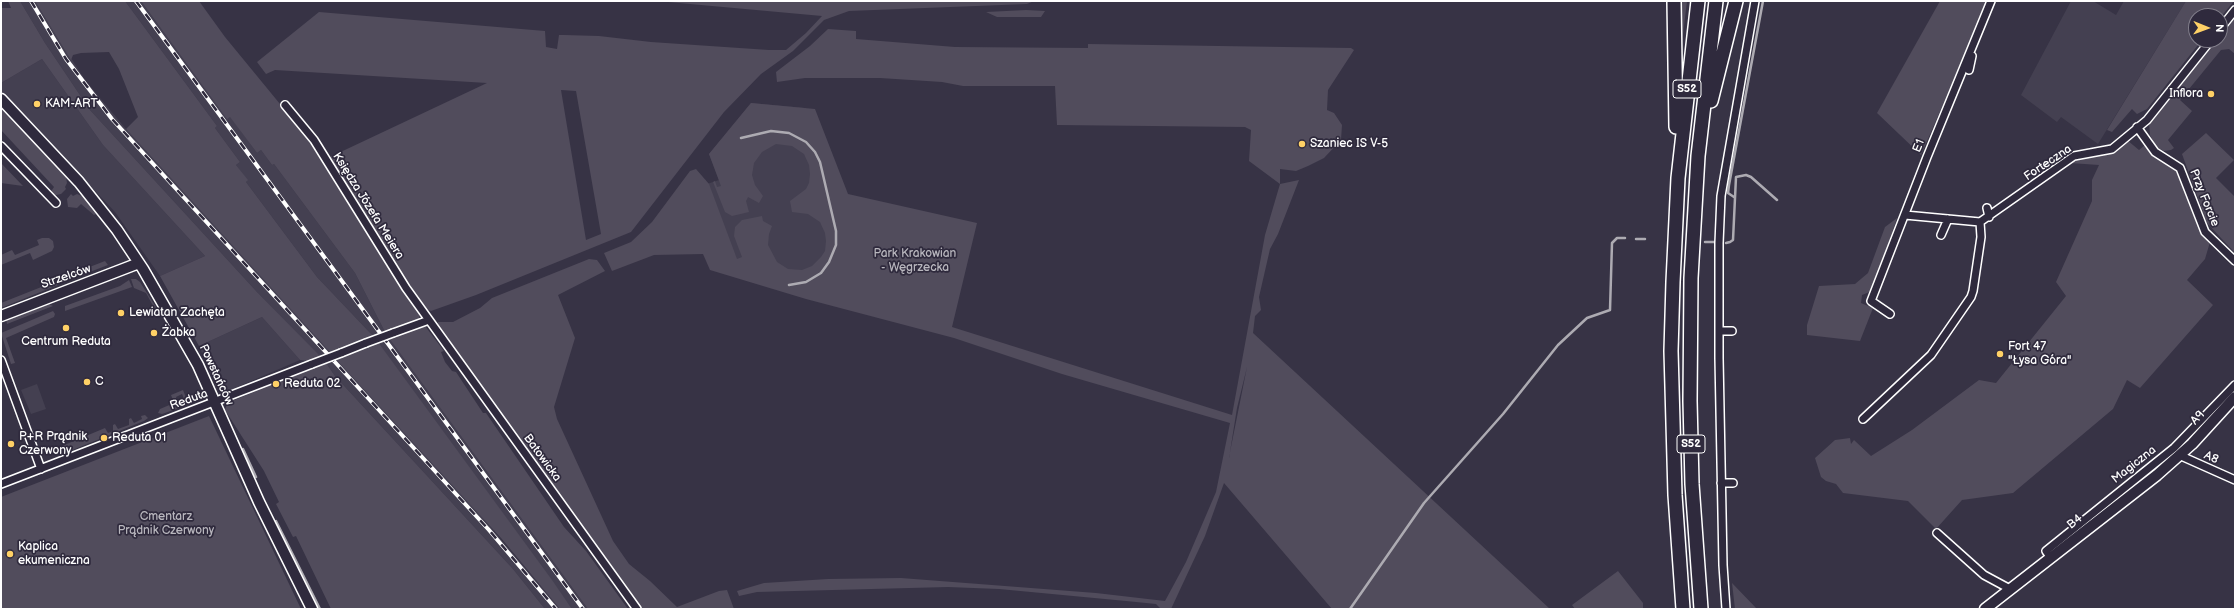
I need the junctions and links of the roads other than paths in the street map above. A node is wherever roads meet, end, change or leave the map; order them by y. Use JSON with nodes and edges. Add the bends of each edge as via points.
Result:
{"nodes":[{"id":1,"x":1674,"y":1,"type":"edge"},
{"id":2,"x":1698,"y":1,"type":"edge"},
{"id":3,"x":1716,"y":1,"type":"edge"},
{"id":4,"x":1736,"y":1,"type":"edge"},
{"id":5,"x":1755,"y":1,"type":"edge"},
{"id":6,"x":1992,"y":1,"type":"edge"},
{"id":7,"x":2235,"y":10,"type":"edge"},
{"id":8,"x":2228,"y":19,"type":"edge"},
{"id":9,"x":1974,"y":43,"type":"junction"},
{"id":10,"x":2205,"y":48,"type":"edge"},
{"id":11,"x":1969,"y":70,"type":"dead end"},
{"id":12,"x":1,"y":99,"type":"edge"},
{"id":13,"x":285,"y":105,"type":"dead end"},
{"id":14,"x":2137,"y":127,"type":"junction"},
{"id":15,"x":1,"y":146,"type":"edge"},
{"id":16,"x":1698,"y":156,"type":"junction"},
{"id":17,"x":1678,"y":178,"type":"junction"},
{"id":18,"x":56,"y":203,"type":"dead end"},
{"id":19,"x":1987,"y":208,"type":"dead end"},
{"id":20,"x":1905,"y":216,"type":"junction"},
{"id":21,"x":1988,"y":217,"type":"junction"},
{"id":22,"x":1948,"y":219,"type":"junction"},
{"id":23,"x":1980,"y":222,"type":"junction"},
{"id":24,"x":1941,"y":235,"type":"dead end"},
{"id":25,"x":2235,"y":261,"type":"edge"},
{"id":26,"x":139,"y":264,"type":"junction"},
{"id":27,"x":1890,"y":314,"type":"dead end"},
{"id":28,"x":1,"y":316,"type":"edge"},
{"id":29,"x":429,"y":320,"type":"junction"},
{"id":30,"x":1720,"y":331,"type":"junction"},
{"id":31,"x":1732,"y":331,"type":"dead end"},
{"id":32,"x":1,"y":360,"type":"edge"},
{"id":33,"x":2235,"y":385,"type":"edge"},
{"id":34,"x":2235,"y":397,"type":"edge"},
{"id":35,"x":215,"y":402,"type":"junction"},
{"id":36,"x":1863,"y":419,"type":"dead end"},
{"id":37,"x":2179,"y":455,"type":"junction"},
{"id":38,"x":42,"y":469,"type":"junction"},
{"id":39,"x":2235,"y":480,"type":"edge"},
{"id":40,"x":1721,"y":483,"type":"junction"},
{"id":41,"x":1733,"y":483,"type":"dead end"},
{"id":42,"x":1,"y":484,"type":"edge"},
{"id":43,"x":1937,"y":533,"type":"dead end"},
{"id":44,"x":2051,"y":558,"type":"junction"},
{"id":45,"x":2010,"y":589,"type":"junction"},
{"id":46,"x":312,"y":609,"type":"edge"},
{"id":47,"x":636,"y":609,"type":"edge"},
{"id":48,"x":1683,"y":609,"type":"edge"},
{"id":49,"x":1702,"y":609,"type":"edge"},
{"id":50,"x":1726,"y":609,"type":"edge"},
{"id":51,"x":1986,"y":609,"type":"edge"}],
"edges":[{"from":1,"to":17,"type":"highway"},
{"from":2,"to":17,"type":"highway","number":"S52"},
{"from":3,"to":16,"type":"highway","number":"S52"},
{"from":4,"to":16,"type":"highway"},
{"from":5,"to":30,"type":"street","via":[[1721,196]]},
{"from":6,"to":9,"type":"street","name":"E1"},
{"from":7,"to":8,"type":"street"},
{"from":9,"to":11,"type":"street"},
{"from":9,"to":20,"type":"street","name":"E1"},
{"from":10,"to":14,"type":"street","name":"Forteczna","via":[[2147,120]]},
{"from":12,"to":26,"type":"street","name":"Powstańców","via":[[80,182],[105,213]]},
{"from":13,"to":29,"type":"street","name":"Księdza Józefa Meiera","via":[[314,140],[406,288]]},
{"from":14,"to":21,"type":"street","name":"Forteczna","via":[[2112,149],[2074,156]]},
{"from":14,"to":25,"type":"street","name":"Przy Forcie","via":[[2155,152],[2180,168],[2205,232]]},
{"from":15,"to":18,"type":"street"},
{"from":16,"to":49,"type":"highway","number":"S52","via":[[1691,278],[1690,401],[1692,484]]},
{"from":17,"to":48,"type":"highway","number":"S52","via":[[1673,282],[1672,398],[1675,494]]},
{"from":19,"to":21,"type":"street"},
{"from":20,"to":22,"type":"street"},
{"from":20,"to":27,"type":"street","name":"E1","via":[[1871,301]]},
{"from":21,"to":23,"type":"street","name":"Forteczna"},
{"from":22,"to":23,"type":"street"},
{"from":22,"to":24,"type":"street"},
{"from":23,"to":36,"type":"street","via":[[1981,237],[1971,297],[1931,355]]},
{"from":26,"to":28,"type":"street","name":"Strzelców"},
{"from":26,"to":35,"type":"street","name":"Powstańców","via":[[189,348]]},
{"from":29,"to":35,"type":"street","name":"Reduta","bridge":true},
{"from":29,"to":47,"type":"street","name":"Batowicka"},
{"from":30,"to":31,"type":"street"},
{"from":30,"to":40,"type":"street"},
{"from":32,"to":38,"type":"street"},
{"from":33,"to":44,"type":"street","name":"Magiczna","via":[[2174,448],[2046,551]]},
{"from":34,"to":37,"type":"street","name":"A9"},
{"from":35,"to":38,"type":"street","name":"Reduta"},
{"from":35,"to":46,"type":"street","name":"Powstańców","via":[[259,502]]},
{"from":37,"to":39,"type":"street","name":"A8"},
{"from":37,"to":44,"type":"street","name":"B4"},
{"from":38,"to":42,"type":"street","name":"Reduta"},
{"from":40,"to":41,"type":"street"},
{"from":40,"to":50,"type":"street"},
{"from":43,"to":45,"type":"street","via":[[1984,575]]},
{"from":44,"to":45,"type":"street","name":"B4"},
{"from":45,"to":51,"type":"street","name":"B4"}]}
